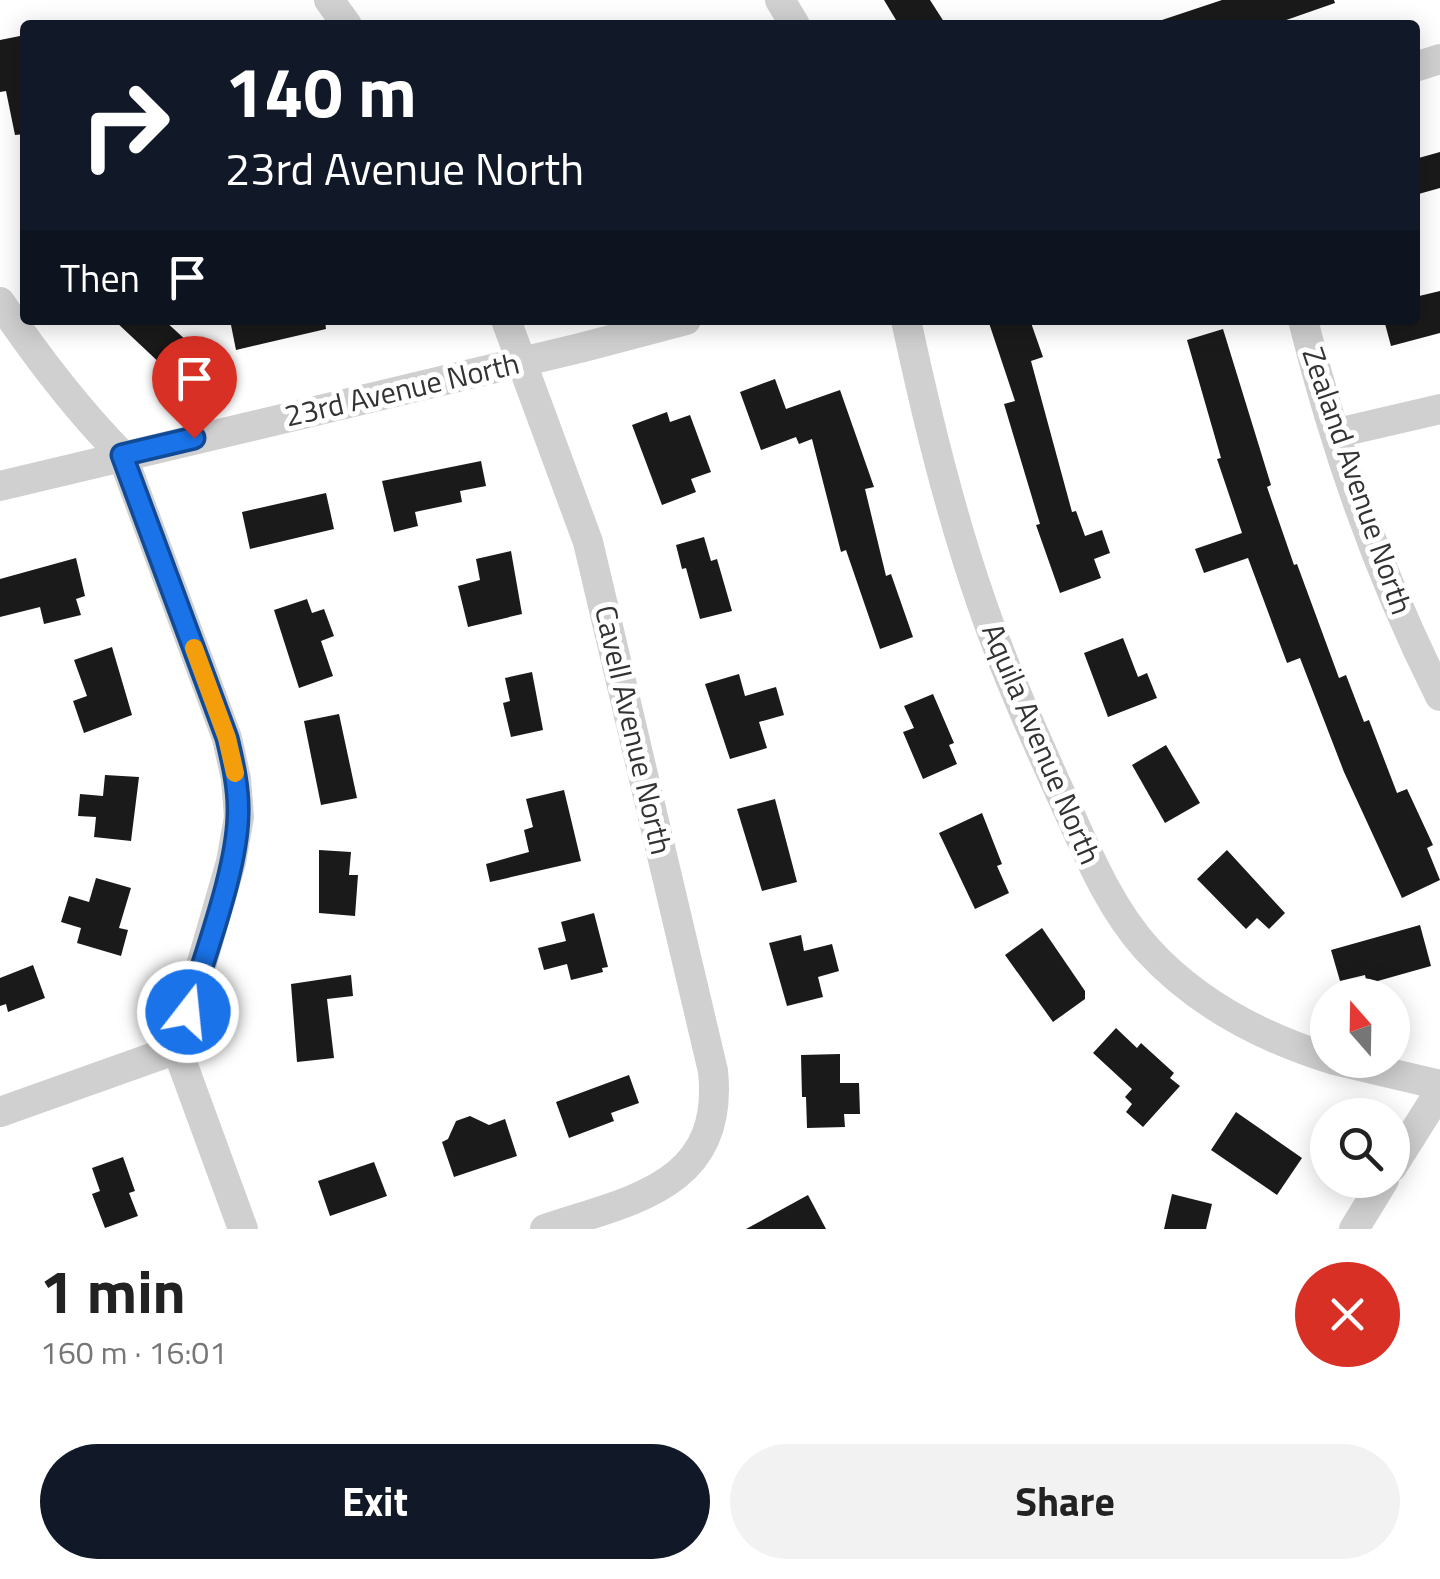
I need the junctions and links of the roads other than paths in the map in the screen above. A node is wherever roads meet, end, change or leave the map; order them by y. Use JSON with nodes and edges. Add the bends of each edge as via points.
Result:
{"nodes":[{"id":1,"x":0,"y":302,"type":"edge"},
{"id":2,"x":508,"y":325,"type":"edge"},
{"id":3,"x":666,"y":325,"type":"edge"},
{"id":4,"x":907,"y":325,"type":"edge"},
{"id":5,"x":1304,"y":325,"type":"edge"},
{"id":6,"x":520,"y":362,"type":"junction"},
{"id":7,"x":1440,"y":409,"type":"edge"},
{"id":8,"x":1336,"y":433,"type":"junction"},
{"id":9,"x":122,"y":455,"type":"junction"},
{"id":10,"x":0,"y":486,"type":"edge"},
{"id":11,"x":1440,"y":696,"type":"edge"},
{"id":12,"x":176,"y":1049,"type":"junction"},
{"id":13,"x":1310,"y":1051,"type":"edge"},
{"id":14,"x":1402,"y":1078,"type":"edge"},
{"id":15,"x":1440,"y":1088,"type":"edge"},
{"id":16,"x":0,"y":1112,"type":"edge"},
{"id":17,"x":1410,"y":1137,"type":"edge"},
{"id":18,"x":1373,"y":1198,"type":"edge"},
{"id":19,"x":243,"y":1229,"type":"edge"},
{"id":20,"x":545,"y":1229,"type":"edge"},
{"id":21,"x":1354,"y":1229,"type":"edge"}],
"edges":[{"from":1,"to":9,"type":"street","via":[[36,356]]},
{"from":2,"to":6,"type":"street","name":"Cavell Avenue North"},
{"from":3,"to":6,"type":"street","name":"23rd Avenue North"},
{"from":4,"to":13,"type":"street","name":"Aquila Avenue North","via":[[939,466],[983,608],[1101,884],[1146,948],[1193,991],[1243,1025]]},
{"from":5,"to":8,"type":"street","name":"Zealand Avenue North"},
{"from":6,"to":9,"type":"street","name":"23rd Avenue North"},
{"from":6,"to":20,"type":"street","name":"Cavell Avenue North","via":[[588,542],[716,1097],[699,1148],[666,1186]]},
{"from":7,"to":8,"type":"street"},
{"from":8,"to":11,"type":"street","name":"Zealand Avenue North","via":[[1383,573]]},
{"from":9,"to":10,"type":"street","name":"23rd Avenue North"},
{"from":9,"to":12,"type":"street","via":[[227,738],[236,779],[231,862]]},
{"from":12,"to":16,"type":"street"},
{"from":12,"to":19,"type":"street"},
{"from":14,"to":15,"type":"street","name":"Aquila Avenue North"},
{"from":15,"to":17,"type":"street","name":"Aquila Avenue North"},
{"from":18,"to":21,"type":"street"}]}
